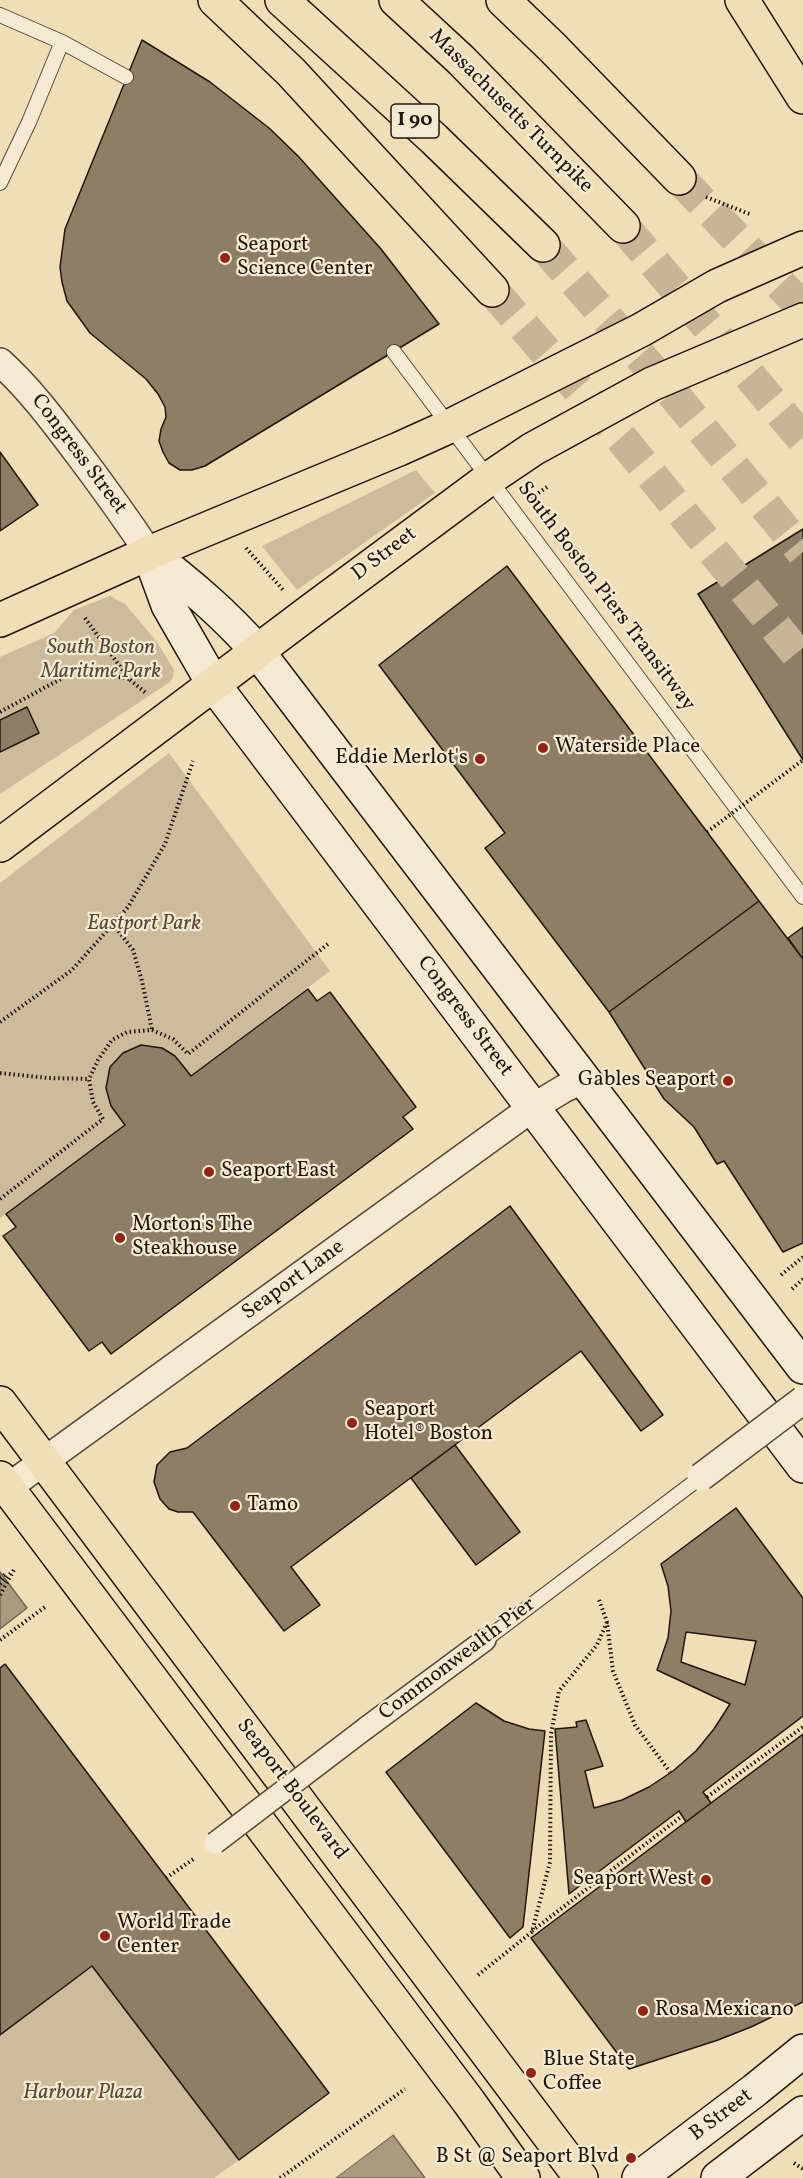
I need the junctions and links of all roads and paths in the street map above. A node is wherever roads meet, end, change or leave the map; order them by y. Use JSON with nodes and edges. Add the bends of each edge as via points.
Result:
{"nodes":[{"id":1,"x":216,"y":0,"type":"edge"},
{"id":2,"x":282,"y":0,"type":"edge"},
{"id":3,"x":396,"y":0,"type":"edge"},
{"id":4,"x":502,"y":0,"type":"edge"},
{"id":5,"x":742,"y":0,"type":"edge"},
{"id":6,"x":0,"y":15,"type":"edge"},
{"id":7,"x":62,"y":42,"type":"junction"},
{"id":8,"x":126,"y":77,"type":"dead end"},
{"id":9,"x":803,"y":97,"type":"edge"},
{"id":10,"x":0,"y":183,"type":"edge"},
{"id":11,"x":692,"y":187,"type":"joint"},
{"id":12,"x":752,"y":215,"type":"dead end"},
{"id":13,"x":622,"y":226,"type":"tunnel mouth"},
{"id":14,"x":543,"y":246,"type":"tunnel mouth"},
{"id":15,"x":791,"y":253,"type":"edge"},
{"id":16,"x":492,"y":290,"type":"tunnel mouth"},
{"id":17,"x":803,"y":320,"type":"edge"},
{"id":18,"x":394,"y":352,"type":"dead end"},
{"id":19,"x":0,"y":362,"type":"edge"},
{"id":20,"x":450,"y":426,"type":"junction"},
{"id":21,"x":490,"y":478,"type":"junction"},
{"id":22,"x":548,"y":487,"type":"dead end"},
{"id":23,"x":528,"y":500,"type":"dead end"},
{"id":24,"x":246,"y":548,"type":"dead end"},
{"id":25,"x":150,"y":553,"type":"junction"},
{"id":26,"x":290,"y":598,"type":"dead end"},
{"id":27,"x":83,"y":615,"type":"dead end"},
{"id":28,"x":0,"y":620,"type":"edge"},
{"id":29,"x":258,"y":652,"type":"junction"},
{"id":30,"x":129,"y":679,"type":"junction"},
{"id":31,"x":214,"y":685,"type":"junction"},
{"id":32,"x":154,"y":699,"type":"dead end"},
{"id":33,"x":0,"y":712,"type":"edge"},
{"id":34,"x":803,"y":760,"type":"edge"},
{"id":35,"x":193,"y":761,"type":"dead end"},
{"id":36,"x":707,"y":832,"type":"dead end"},
{"id":37,"x":0,"y":846,"type":"edge"},
{"id":38,"x":803,"y":897,"type":"edge"},
{"id":39,"x":113,"y":924,"type":"junction"},
{"id":40,"x":328,"y":944,"type":"dead end"},
{"id":41,"x":0,"y":1022,"type":"edge"},
{"id":42,"x":152,"y":1030,"type":"junction"},
{"id":43,"x":0,"y":1073,"type":"edge"},
{"id":44,"x":89,"y":1079,"type":"junction"},
{"id":45,"x":584,"y":1080,"type":"junction"},
{"id":46,"x":532,"y":1108,"type":"junction"},
{"id":47,"x":0,"y":1199,"type":"edge"},
{"id":48,"x":803,"y":1257,"type":"edge"},
{"id":49,"x":782,"y":1275,"type":"dead end"},
{"id":50,"x":803,"y":1278,"type":"edge"},
{"id":51,"x":792,"y":1289,"type":"dead end"},
{"id":52,"x":803,"y":1367,"type":"edge"},
{"id":53,"x":803,"y":1400,"type":"edge"},
{"id":54,"x":0,"y":1403,"type":"edge"},
{"id":55,"x":44,"y":1462,"type":"junction"},
{"id":56,"x":803,"y":1466,"type":"edge"},
{"id":57,"x":701,"y":1478,"type":"joint"},
{"id":58,"x":4,"y":1483,"type":"edge"},
{"id":59,"x":15,"y":1568,"type":"junction"},
{"id":60,"x":0,"y":1578,"type":"edge"},
{"id":61,"x":0,"y":1584,"type":"edge"},
{"id":62,"x":0,"y":1595,"type":"edge"},
{"id":63,"x":599,"y":1600,"type":"dead end"},
{"id":64,"x":45,"y":1607,"type":"dead end"},
{"id":65,"x":607,"y":1623,"type":"junction"},
{"id":66,"x":0,"y":1640,"type":"edge"},
{"id":67,"x":485,"y":1640,"type":"joint"},
{"id":68,"x":803,"y":1727,"type":"edge"},
{"id":69,"x":670,"y":1772,"type":"dead end"},
{"id":70,"x":707,"y":1797,"type":"dead end"},
{"id":71,"x":682,"y":1816,"type":"dead end"},
{"id":72,"x":215,"y":1843,"type":"joint"},
{"id":73,"x":166,"y":1878,"type":"dead end"},
{"id":74,"x":532,"y":1932,"type":"junction"},
{"id":75,"x":478,"y":1974,"type":"dead end"},
{"id":76,"x":803,"y":2050,"type":"edge"},
{"id":77,"x":405,"y":2089,"type":"dead end"},
{"id":78,"x":803,"y":2113,"type":"edge"},
{"id":79,"x":794,"y":2163,"type":"dead end"},
{"id":80,"x":803,"y":2169,"type":"edge"},
{"id":81,"x":280,"y":2178,"type":"edge"},
{"id":82,"x":523,"y":2178,"type":"edge"},
{"id":83,"x":581,"y":2178,"type":"edge"},
{"id":84,"x":639,"y":2178,"type":"edge"},
{"id":85,"x":718,"y":2178,"type":"edge"}],
"edges":[{"from":1,"to":16,"type":"main road","via":[[291,72]]},
{"from":2,"to":14,"type":"main road","number":"I 90","via":[[434,139]]},
{"from":3,"to":13,"type":"main road","name":"Massachusetts Turnpike","via":[[461,60]]},
{"from":4,"to":11,"type":"main road"},
{"from":5,"to":9,"type":"main road"},
{"from":6,"to":7,"type":"lane"},
{"from":7,"to":8,"type":"lane"},
{"from":7,"to":10,"type":"lane"},
{"from":11,"to":12,"type":"path"},
{"from":15,"to":20,"type":"main road","via":[[717,286],[641,330]]},
{"from":17,"to":21,"type":"main road","name":"D Street","via":[[652,384],[573,426]]},
{"from":18,"to":20,"type":"lane","name":"South Boston Piers Transitway"},
{"from":19,"to":25,"type":"street","name":"Congress Street","via":[[54,421]]},
{"from":20,"to":21,"type":"lane","name":"South Boston Piers Transitway"},
{"from":20,"to":25,"type":"main road"},
{"from":21,"to":29,"type":"main road","name":"D Street"},
{"from":21,"to":38,"type":"lane","name":"South Boston Piers Transitway"},
{"from":22,"to":23,"type":"path"},
{"from":24,"to":26,"type":"path"},
{"from":25,"to":28,"type":"main road"},
{"from":25,"to":29,"type":"main road","name":"Congress Street","via":[[231,621]]},
{"from":25,"to":31,"type":"main road","name":"Congress Street","via":[[168,605]]},
{"from":27,"to":30,"type":"path"},
{"from":29,"to":31,"type":"main road","name":"D Street"},
{"from":29,"to":45,"type":"main road","name":"Congress Street"},
{"from":30,"to":32,"type":"path"},
{"from":30,"to":33,"type":"path","via":[[79,669]]},
{"from":31,"to":37,"type":"main road","name":"D Street"},
{"from":31,"to":46,"type":"main road","name":"Congress Street"},
{"from":34,"to":36,"type":"path","bridge":true},
{"from":35,"to":39,"type":"path","via":[[165,844],[128,907]]},
{"from":39,"to":41,"type":"path","via":[[72,970]]},
{"from":39,"to":42,"type":"path","via":[[133,950]]},
{"from":40,"to":42,"type":"path","via":[[188,1054],[173,1039]]},
{"from":42,"to":44,"type":"path","via":[[127,1032],[112,1040]]},
{"from":43,"to":44,"type":"path"},
{"from":44,"to":47,"type":"path","via":[[93,1102],[103,1119]]},
{"from":45,"to":46,"type":"street","name":"Seaport Lane"},
{"from":45,"to":52,"type":"main road","name":"Congress Street"},
{"from":46,"to":55,"type":"street","name":"Seaport Lane"},
{"from":46,"to":56,"type":"main road","name":"Congress Street"},
{"from":48,"to":49,"type":"path"},
{"from":50,"to":51,"type":"path"},
{"from":53,"to":57,"type":"street","bridge":true},
{"from":54,"to":55,"type":"main road","name":"Seaport Boulevard"},
{"from":55,"to":58,"type":"street","name":"Seaport Lane"},
{"from":55,"to":83,"type":"main road","name":"Seaport Boulevard"},
{"from":57,"to":67,"type":"lane","name":"Commonwealth Pier"},
{"from":58,"to":82,"type":"main road"},
{"from":59,"to":60,"type":"path"},
{"from":59,"to":61,"type":"path"},
{"from":59,"to":62,"type":"path"},
{"from":63,"to":65,"type":"path"},
{"from":64,"to":66,"type":"path"},
{"from":65,"to":69,"type":"path","via":[[613,1671],[635,1725]]},
{"from":65,"to":74,"type":"path","via":[[597,1645],[559,1691],[551,1734],[550,1862]]},
{"from":67,"to":72,"type":"street","name":"Commonwealth Pier","bridge":true},
{"from":68,"to":70,"type":"path"},
{"from":71,"to":74,"type":"path"},
{"from":72,"to":73,"type":"path"},
{"from":74,"to":75,"type":"path"},
{"from":76,"to":84,"type":"main road","name":"B Street"},
{"from":77,"to":81,"type":"path"},
{"from":78,"to":85,"type":"main road"},
{"from":79,"to":80,"type":"path"}]}
